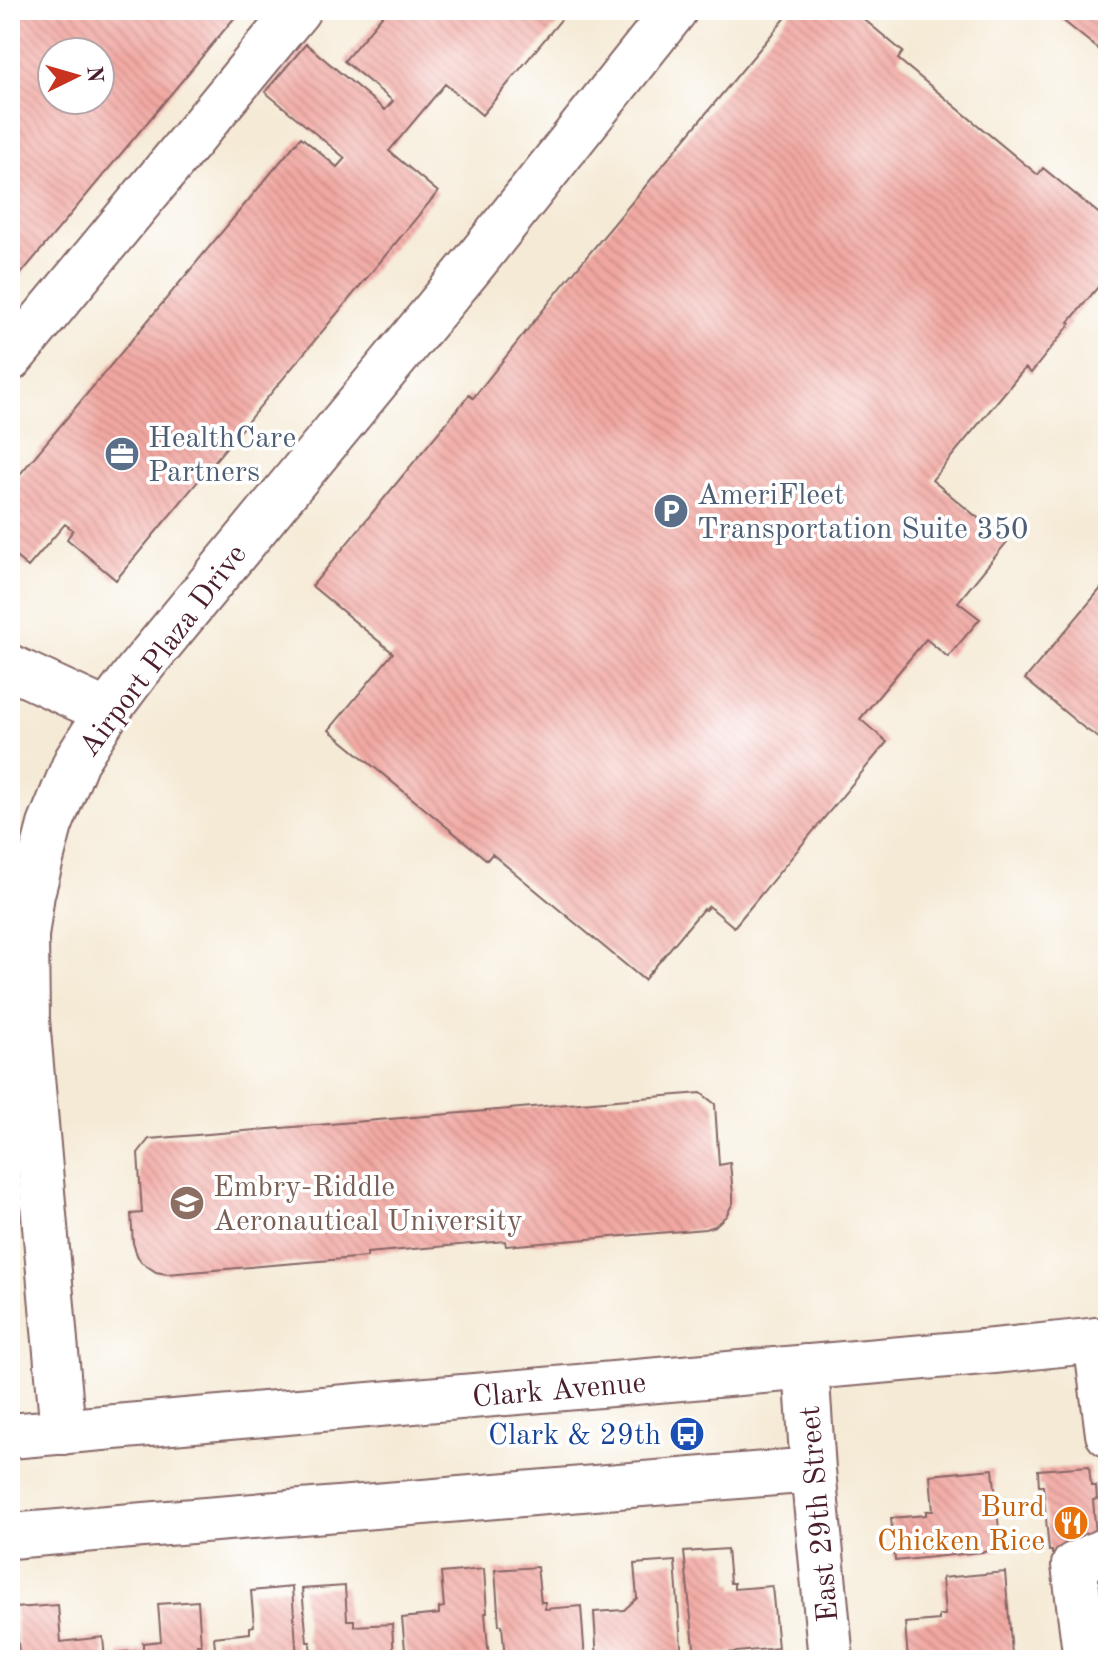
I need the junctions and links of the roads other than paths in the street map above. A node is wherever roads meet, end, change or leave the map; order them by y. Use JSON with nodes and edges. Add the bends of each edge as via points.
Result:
{"nodes":[{"id":1,"x":298,"y":10,"type":"edge"},
{"id":2,"x":675,"y":10,"type":"edge"},
{"id":3,"x":10,"y":359,"type":"edge"},
{"id":4,"x":10,"y":667,"type":"edge"},
{"id":5,"x":107,"y":712,"type":"junction"},
{"id":6,"x":18,"y":937,"type":"edge"},
{"id":7,"x":1102,"y":1340,"type":"edge"},
{"id":8,"x":806,"y":1367,"type":"junction"},
{"id":9,"x":63,"y":1432,"type":"junction"},
{"id":10,"x":1108,"y":1434,"type":"edge"},
{"id":11,"x":10,"y":1436,"type":"edge"},
{"id":12,"x":813,"y":1470,"type":"junction"},
{"id":13,"x":10,"y":1536,"type":"edge"},
{"id":14,"x":1108,"y":1549,"type":"edge"},
{"id":15,"x":831,"y":1660,"type":"edge"},
{"id":16,"x":1086,"y":1660,"type":"edge"}],
"edges":[{"from":1,"to":3,"type":"street"},
{"from":2,"to":5,"type":"street","name":"Airport Plaza Drive"},
{"from":4,"to":5,"type":"street"},
{"from":5,"to":6,"type":"street","name":"Airport Plaza Drive","via":[[76,761],[50,825]]},
{"from":6,"to":9,"type":"street","name":"Airport Plaza Drive"},
{"from":7,"to":8,"type":"street","name":"Clark Avenue"},
{"from":7,"to":10,"type":"street"},
{"from":8,"to":9,"type":"street","name":"Clark Avenue"},
{"from":8,"to":12,"type":"street","name":"East 29th Street"},
{"from":9,"to":11,"type":"street","name":"Clark Avenue"},
{"from":12,"to":13,"type":"street"},
{"from":12,"to":15,"type":"street","name":"East 29th Street"},
{"from":14,"to":16,"type":"street","via":[[1074,1565]]}]}
